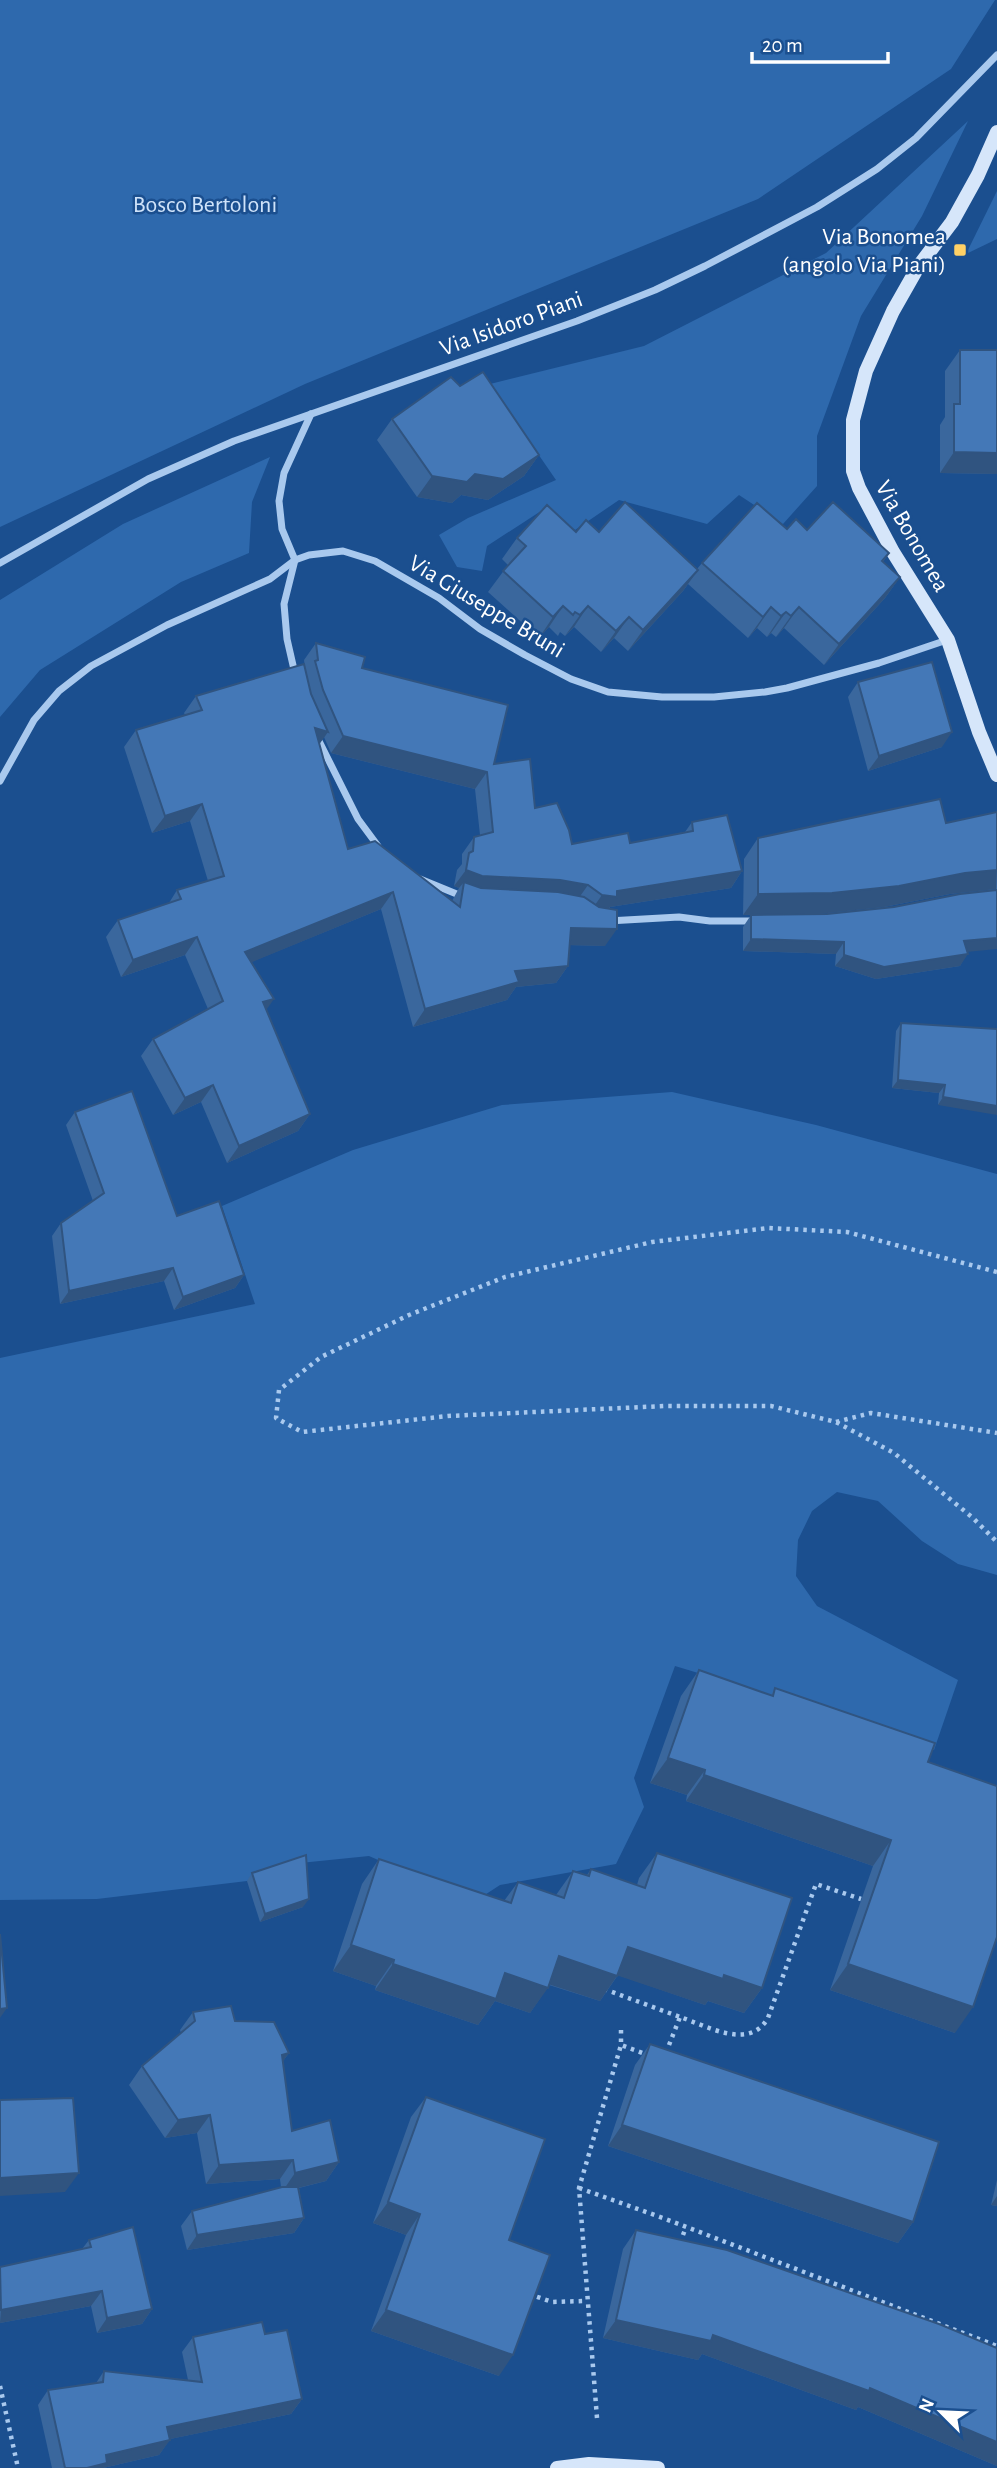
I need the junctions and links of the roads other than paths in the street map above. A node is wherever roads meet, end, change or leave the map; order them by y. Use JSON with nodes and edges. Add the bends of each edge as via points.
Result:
{"nodes":[{"id":1,"x":997,"y":55,"type":"edge"},
{"id":2,"x":997,"y":132,"type":"edge"},
{"id":3,"x":311,"y":414,"type":"junction"},
{"id":4,"x":295,"y":560,"type":"junction"},
{"id":5,"x":0,"y":563,"type":"edge"},
{"id":6,"x":948,"y":640,"type":"junction"},
{"id":7,"x":298,"y":685,"type":"edge"},
{"id":8,"x":314,"y":731,"type":"edge"},
{"id":9,"x":997,"y":775,"type":"edge"},
{"id":10,"x":0,"y":781,"type":"edge"},
{"id":11,"x":387,"y":856,"type":"edge"},
{"id":12,"x":414,"y":877,"type":"edge"},
{"id":13,"x":469,"y":899,"type":"edge"},
{"id":14,"x":598,"y":919,"type":"edge"},
{"id":15,"x":762,"y":921,"type":"edge"},
{"id":16,"x":557,"y":2468,"type":"edge"},
{"id":17,"x":658,"y":2468,"type":"edge"}],
"edges":[{"from":1,"to":3,"type":"street","name":"Via Isidoro Piani","via":[[887,162],[764,236],[629,300]]},
{"from":2,"to":6,"type":"street","name":"Via Bonomea","via":[[978,176],[893,311],[866,371],[853,420],[853,471],[859,488]]},
{"from":3,"to":4,"type":"street","via":[[284,473],[279,502],[282,529]]},
{"from":3,"to":5,"type":"street","name":"Via Isidoro Piani","via":[[158,475]]},
{"from":4,"to":6,"type":"street","name":"Via Giuseppe Bruni","via":[[343,551],[375,561],[525,655],[608,692],[662,697],[765,692]]},
{"from":4,"to":7,"type":"street","via":[[284,604]]},
{"from":4,"to":10,"type":"street","name":"Via Giuseppe Bruni","via":[[270,579],[167,625],[74,678],[34,720]]},
{"from":6,"to":9,"type":"street","name":"Via Bonomea"},
{"from":8,"to":11,"type":"street","via":[[358,819]]},
{"from":12,"to":13,"type":"street"},
{"from":14,"to":15,"type":"street"},
{"from":16,"to":17,"type":"street","via":[[589,2464]]}]}
